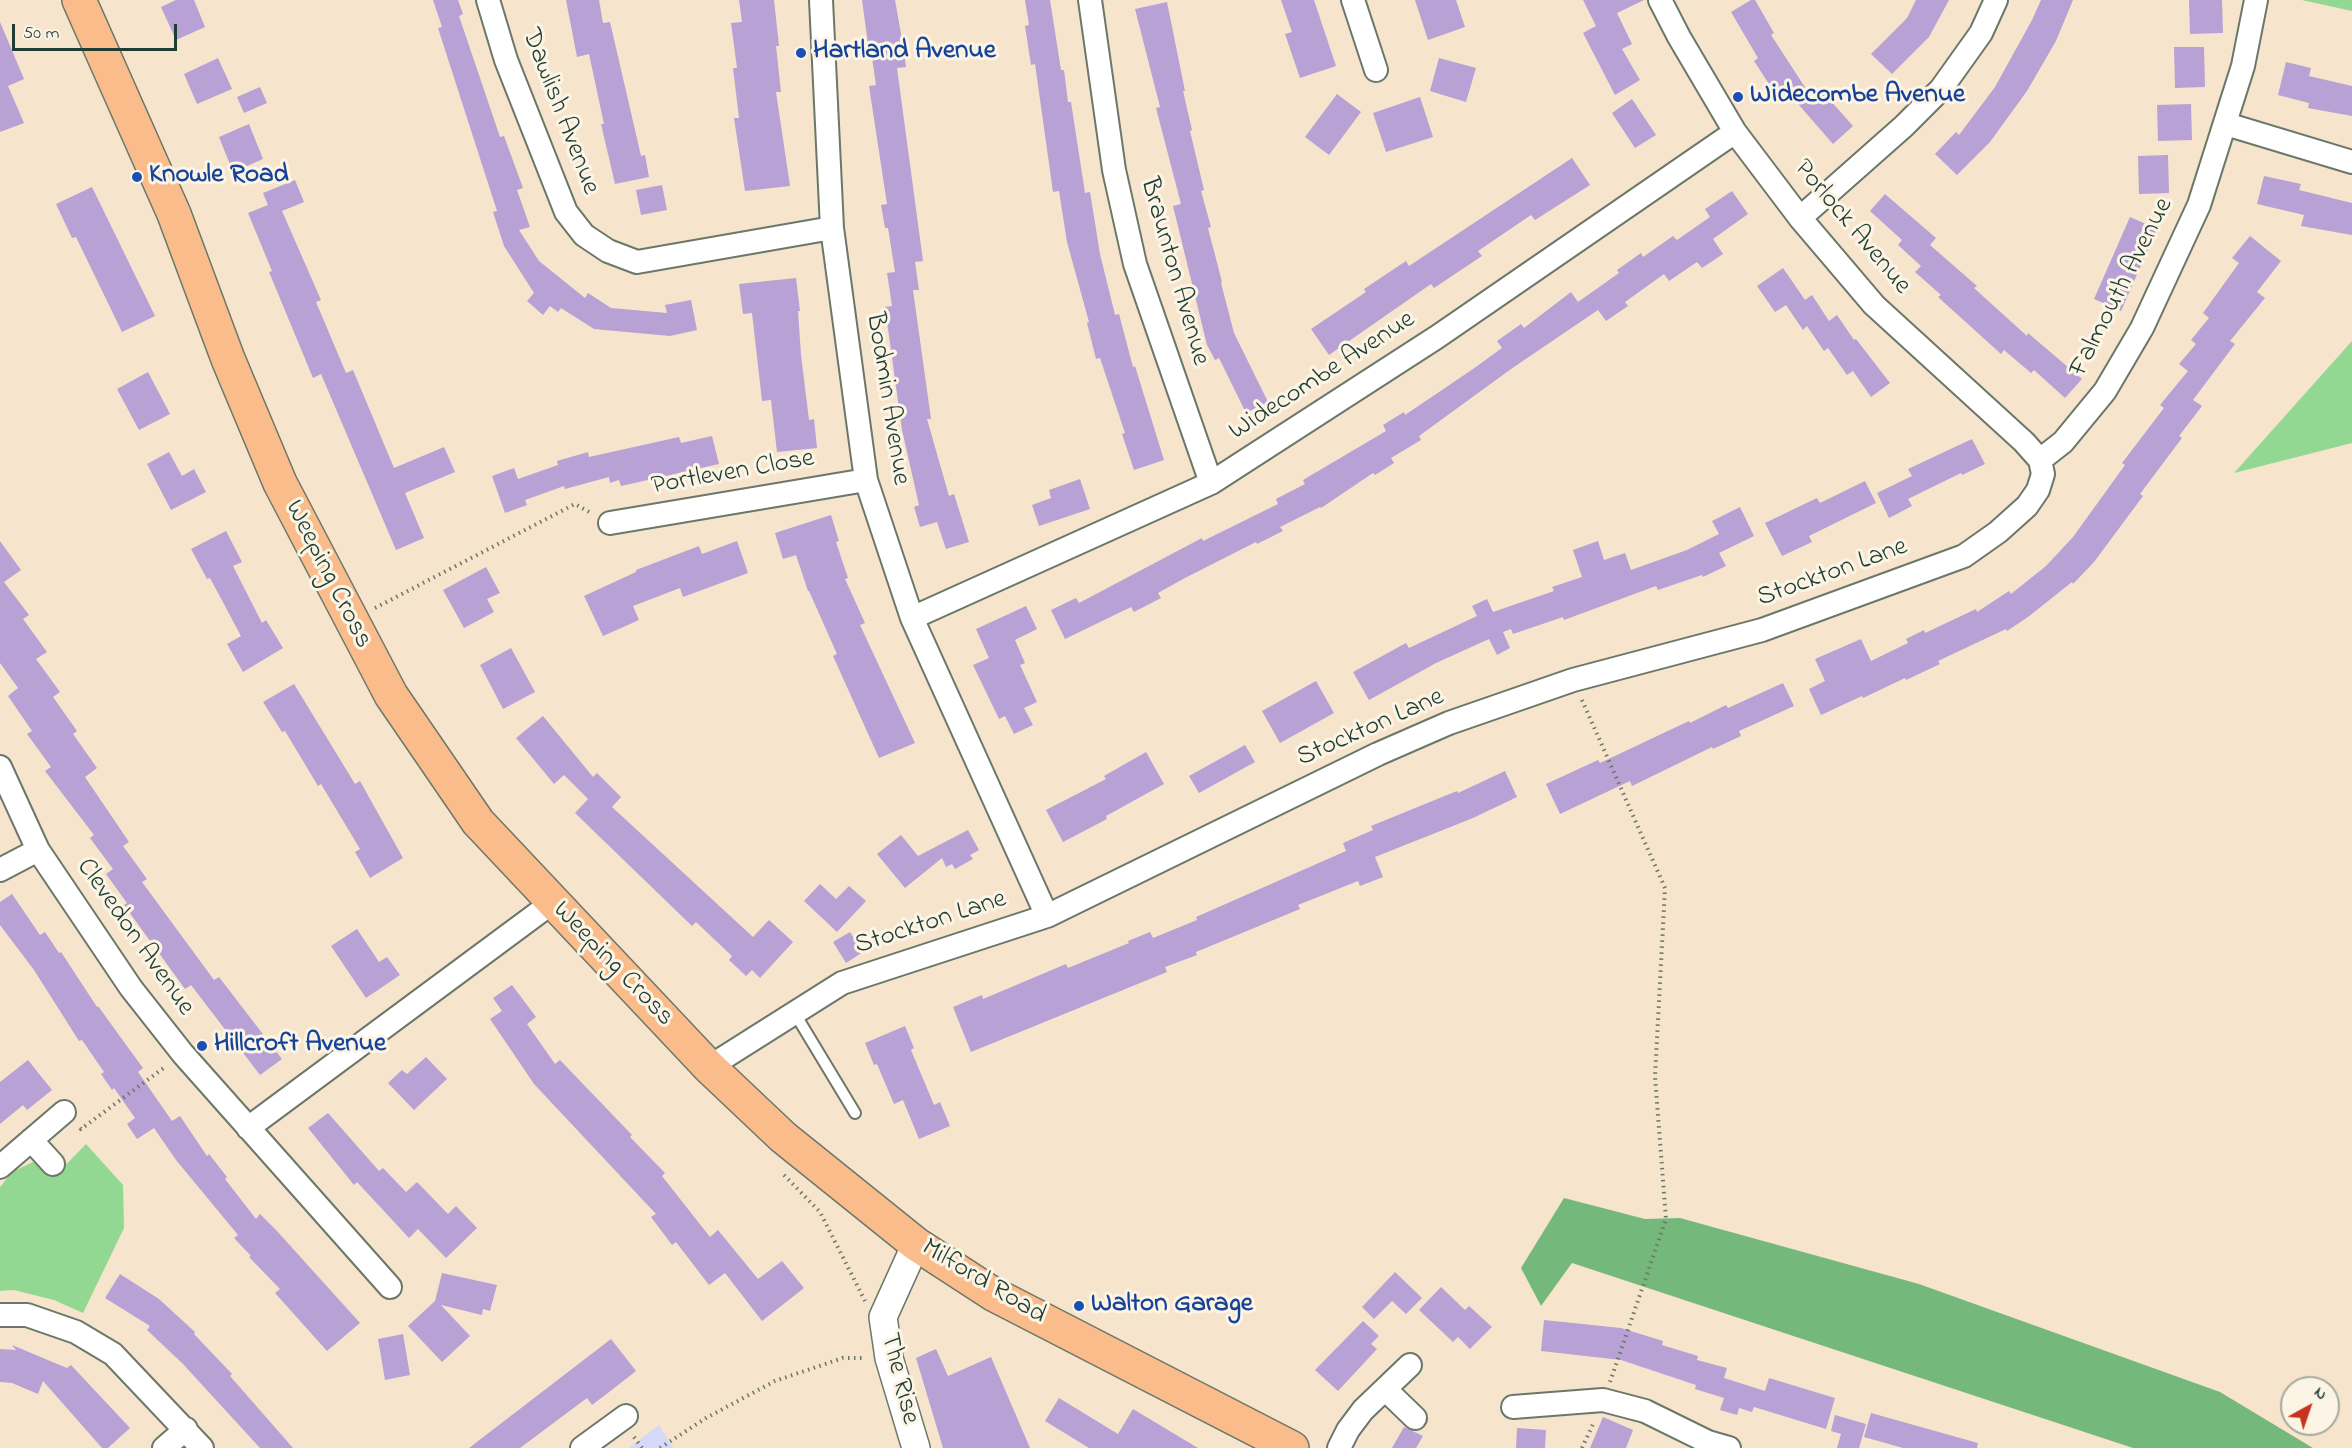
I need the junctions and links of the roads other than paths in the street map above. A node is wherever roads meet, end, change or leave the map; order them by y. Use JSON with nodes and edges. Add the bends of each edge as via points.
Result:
{"nodes":[{"id":1,"x":78,"y":0,"type":"edge"},
{"id":2,"x":488,"y":0,"type":"edge"},
{"id":3,"x":821,"y":0,"type":"edge"},
{"id":4,"x":1090,"y":0,"type":"edge"},
{"id":5,"x":1353,"y":0,"type":"edge"},
{"id":6,"x":1660,"y":0,"type":"edge"},
{"id":7,"x":1996,"y":0,"type":"edge"},
{"id":8,"x":2256,"y":0,"type":"edge"},
{"id":9,"x":1376,"y":70,"type":"dead end"},
{"id":10,"x":2226,"y":124,"type":"junction"},
{"id":11,"x":1736,"y":132,"type":"junction"},
{"id":12,"x":2352,"y":162,"type":"edge"},
{"id":13,"x":1800,"y":218,"type":"junction"},
{"id":14,"x":832,"y":228,"type":"junction"},
{"id":15,"x":2040,"y":460,"type":"junction"},
{"id":16,"x":866,"y":480,"type":"junction"},
{"id":17,"x":1211,"y":483,"type":"junction"},
{"id":18,"x":610,"y":524,"type":"road end"},
{"id":19,"x":912,"y":618,"type":"junction"},
{"id":20,"x":0,"y":767,"type":"edge"},
{"id":21,"x":38,"y":850,"type":"junction"},
{"id":22,"x":0,"y":870,"type":"edge"},
{"id":23,"x":553,"y":902,"type":"junction"},
{"id":24,"x":1047,"y":916,"type":"junction"},
{"id":25,"x":794,"y":1012,"type":"junction"},
{"id":26,"x":709,"y":1067,"type":"junction"},
{"id":27,"x":64,"y":1112,"type":"road end"},
{"id":28,"x":855,"y":1113,"type":"dead end"},
{"id":29,"x":248,"y":1128,"type":"junction"},
{"id":30,"x":31,"y":1140,"type":"junction"},
{"id":31,"x":53,"y":1164,"type":"dead end"},
{"id":32,"x":0,"y":1167,"type":"edge"},
{"id":33,"x":916,"y":1244,"type":"junction"},
{"id":34,"x":390,"y":1287,"type":"dead end"},
{"id":35,"x":0,"y":1315,"type":"edge"},
{"id":36,"x":1410,"y":1365,"type":"dead end"},
{"id":37,"x":1385,"y":1389,"type":"junction"},
{"id":38,"x":1513,"y":1407,"type":"dead end"},
{"id":39,"x":626,"y":1416,"type":"dead end"},
{"id":40,"x":1415,"y":1418,"type":"dead end"},
{"id":41,"x":186,"y":1429,"type":"junction"},
{"id":42,"x":164,"y":1448,"type":"edge"},
{"id":43,"x":202,"y":1448,"type":"edge"},
{"id":44,"x":582,"y":1448,"type":"edge"},
{"id":45,"x":916,"y":1448,"type":"edge"},
{"id":46,"x":1292,"y":1448,"type":"edge"},
{"id":47,"x":1339,"y":1448,"type":"edge"},
{"id":48,"x":1729,"y":1448,"type":"edge"}],
"edges":[{"from":1,"to":23,"type":"highway","name":"Weeping Cross","via":[[174,214],[280,483],[350,621],[391,696],[478,822]]},
{"from":2,"to":14,"type":"street","name":"Dawlish Avenue","via":[[506,60],[566,212],[584,235],[608,251],[637,262]]},
{"from":3,"to":14,"type":"street","name":"Bodmin Avenue"},
{"from":4,"to":17,"type":"street","name":"Braunton Avenue","via":[[1114,170],[1135,264]]},
{"from":5,"to":9,"type":"street"},
{"from":6,"to":11,"type":"street","name":"Porlock Avenue"},
{"from":7,"to":13,"type":"street","via":[[1981,33],[1941,89]]},
{"from":8,"to":10,"type":"street","name":"Falmouth Avenue"},
{"from":10,"to":12,"type":"street"},
{"from":10,"to":15,"type":"street","name":"Falmouth Avenue","via":[[2199,205],[2142,328],[2105,391],[2063,442]]},
{"from":11,"to":13,"type":"street","name":"Porlock Avenue"},
{"from":11,"to":17,"type":"street","name":"Widecombe Avenue","via":[[1437,337]]},
{"from":13,"to":15,"type":"street","name":"Porlock Avenue","via":[[1874,305]]},
{"from":14,"to":16,"type":"street","name":"Bodmin Avenue"},
{"from":15,"to":24,"type":"street","name":"Stockton Lane","via":[[2043,474],[2027,506],[1964,556],[1762,630],[1573,680],[1449,723]]},
{"from":16,"to":18,"type":"street","name":"Portleven Close"},
{"from":16,"to":19,"type":"street","name":"Bodmin Avenue"},
{"from":17,"to":19,"type":"street","name":"Widecombe Avenue"},
{"from":19,"to":24,"type":"street","name":"Bodmin Avenue"},
{"from":20,"to":21,"type":"street","name":"Clevedon Avenue"},
{"from":21,"to":22,"type":"street"},
{"from":21,"to":29,"type":"street","name":"Clevedon Avenue","via":[[130,988]]},
{"from":23,"to":26,"type":"highway","name":"Weeping Cross"},
{"from":23,"to":29,"type":"street"},
{"from":24,"to":25,"type":"street","name":"Stockton Lane","via":[[842,983]]},
{"from":25,"to":26,"type":"street","name":"Stockton Lane"},
{"from":25,"to":28,"type":"lane"},
{"from":26,"to":33,"type":"highway","name":"Milford Road","via":[[789,1142]]},
{"from":27,"to":30,"type":"street"},
{"from":29,"to":34,"type":"street","name":"Clevedon Avenue"},
{"from":30,"to":31,"type":"street"},
{"from":30,"to":32,"type":"street"},
{"from":33,"to":45,"type":"street","name":"The Rise","via":[[883,1317],[889,1358]]},
{"from":33,"to":46,"type":"highway","name":"Milford Road","via":[[993,1294]]},
{"from":35,"to":41,"type":"street","via":[[27,1315],[66,1329],[113,1354]]},
{"from":36,"to":37,"type":"street"},
{"from":37,"to":40,"type":"street"},
{"from":37,"to":47,"type":"street","via":[[1358,1417]]},
{"from":38,"to":48,"type":"street","via":[[1536,1395],[1603,1400],[1646,1411],[1708,1442]]},
{"from":39,"to":44,"type":"street"},
{"from":41,"to":42,"type":"street"},
{"from":41,"to":43,"type":"street"}]}
